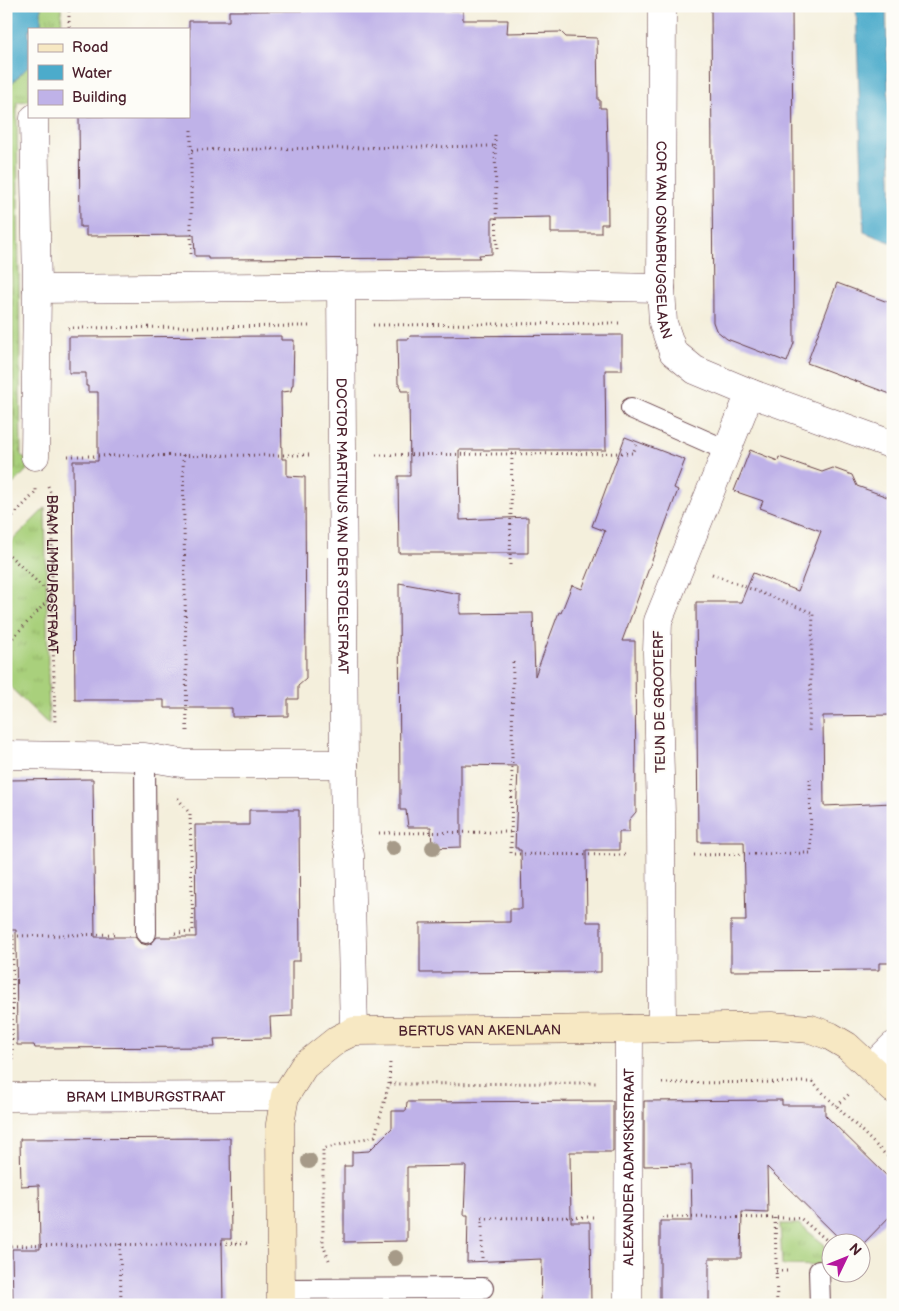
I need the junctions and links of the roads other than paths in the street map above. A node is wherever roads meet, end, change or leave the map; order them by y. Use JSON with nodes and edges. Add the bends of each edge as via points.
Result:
{"nodes":[{"id":1,"x":662,"y":6,"type":"edge"},
{"id":2,"x":34,"y":118,"type":"dead end"},
{"id":3,"x":341,"y":286,"type":"junction"},
{"id":4,"x":661,"y":288,"type":"junction"},
{"id":5,"x":37,"y":289,"type":"junction"},
{"id":6,"x":750,"y":393,"type":"junction"},
{"id":7,"x":631,"y":408,"type":"dead end"},
{"id":8,"x":893,"y":445,"type":"edge"},
{"id":9,"x":726,"y":450,"type":"junction"},
{"id":10,"x":35,"y":456,"type":"road end"},
{"id":11,"x":6,"y":755,"type":"edge"},
{"id":12,"x":145,"y":757,"type":"junction"},
{"id":13,"x":344,"y":764,"type":"junction"},
{"id":14,"x":146,"y":933,"type":"road end"},
{"id":15,"x":629,"y":1029,"type":"junction"},
{"id":16,"x":662,"y":1029,"type":"junction"},
{"id":17,"x":354,"y":1031,"type":"junction"},
{"id":18,"x":893,"y":1046,"type":"edge"},
{"id":19,"x":871,"y":1068,"type":"junction"},
{"id":20,"x":893,"y":1089,"type":"edge"},
{"id":21,"x":285,"y":1096,"type":"junction"},
{"id":22,"x":9,"y":1097,"type":"edge"},
{"id":23,"x":819,"y":1271,"type":"dead end"},
{"id":24,"x":483,"y":1288,"type":"dead end"},
{"id":25,"x":281,"y":1297,"type":"edge"},
{"id":26,"x":628,"y":1305,"type":"edge"},
{"id":27,"x":820,"y":1305,"type":"edge"}],
"edges":[{"from":1,"to":4,"type":"street","name":"COR VAN OSNABRUGGELAAN"},
{"from":2,"to":5,"type":"street"},
{"from":3,"to":4,"type":"street"},
{"from":3,"to":5,"type":"street"},
{"from":3,"to":13,"type":"street","name":"DOCTOR MARTINUS VAN DER STOELSTRAAT"},
{"from":4,"to":6,"type":"street","name":"COR VAN OSNABRUGGELAAN","via":[[662,323],[673,352],[695,370]]},
{"from":5,"to":10,"type":"street"},
{"from":6,"to":8,"type":"street","name":"COR VAN OSNABRUGGELAAN"},
{"from":6,"to":9,"type":"street","name":"TEUN DE GROOTERF"},
{"from":7,"to":9,"type":"lane"},
{"from":9,"to":16,"type":"street","name":"TEUN DE GROOTERF","via":[[658,621]]},
{"from":11,"to":12,"type":"street"},
{"from":12,"to":13,"type":"street","via":[[187,764]]},
{"from":12,"to":14,"type":"lane"},
{"from":13,"to":17,"type":"street","name":"DOCTOR MARTINUS VAN DER STOELSTRAAT","via":[[345,833],[350,855]]},
{"from":15,"to":16,"type":"street","name":"BERTUS VAN AKENLAAN"},
{"from":15,"to":17,"type":"street","name":"BERTUS VAN AKENLAAN"},
{"from":15,"to":26,"type":"street","name":"ALEXANDER ADAMSKISTRAAT"},
{"from":16,"to":19,"type":"street","name":"BERTUS VAN AKENLAAN","via":[[771,1026],[811,1029],[847,1046]]},
{"from":17,"to":21,"type":"street","name":"BERTUS VAN AKENLAAN","via":[[323,1049],[304,1066]]},
{"from":18,"to":19,"type":"street"},
{"from":19,"to":20,"type":"street","name":"BERTUS VAN AKENLAAN"},
{"from":21,"to":22,"type":"street","name":"BRAM LIMBURGSTRAAT"},
{"from":21,"to":25,"type":"street","name":"BERTUS VAN AKENLAAN","via":[[280,1124]]},
{"from":23,"to":27,"type":"lane"},
{"from":24,"to":25,"type":"lane","via":[[335,1289]]}]}
